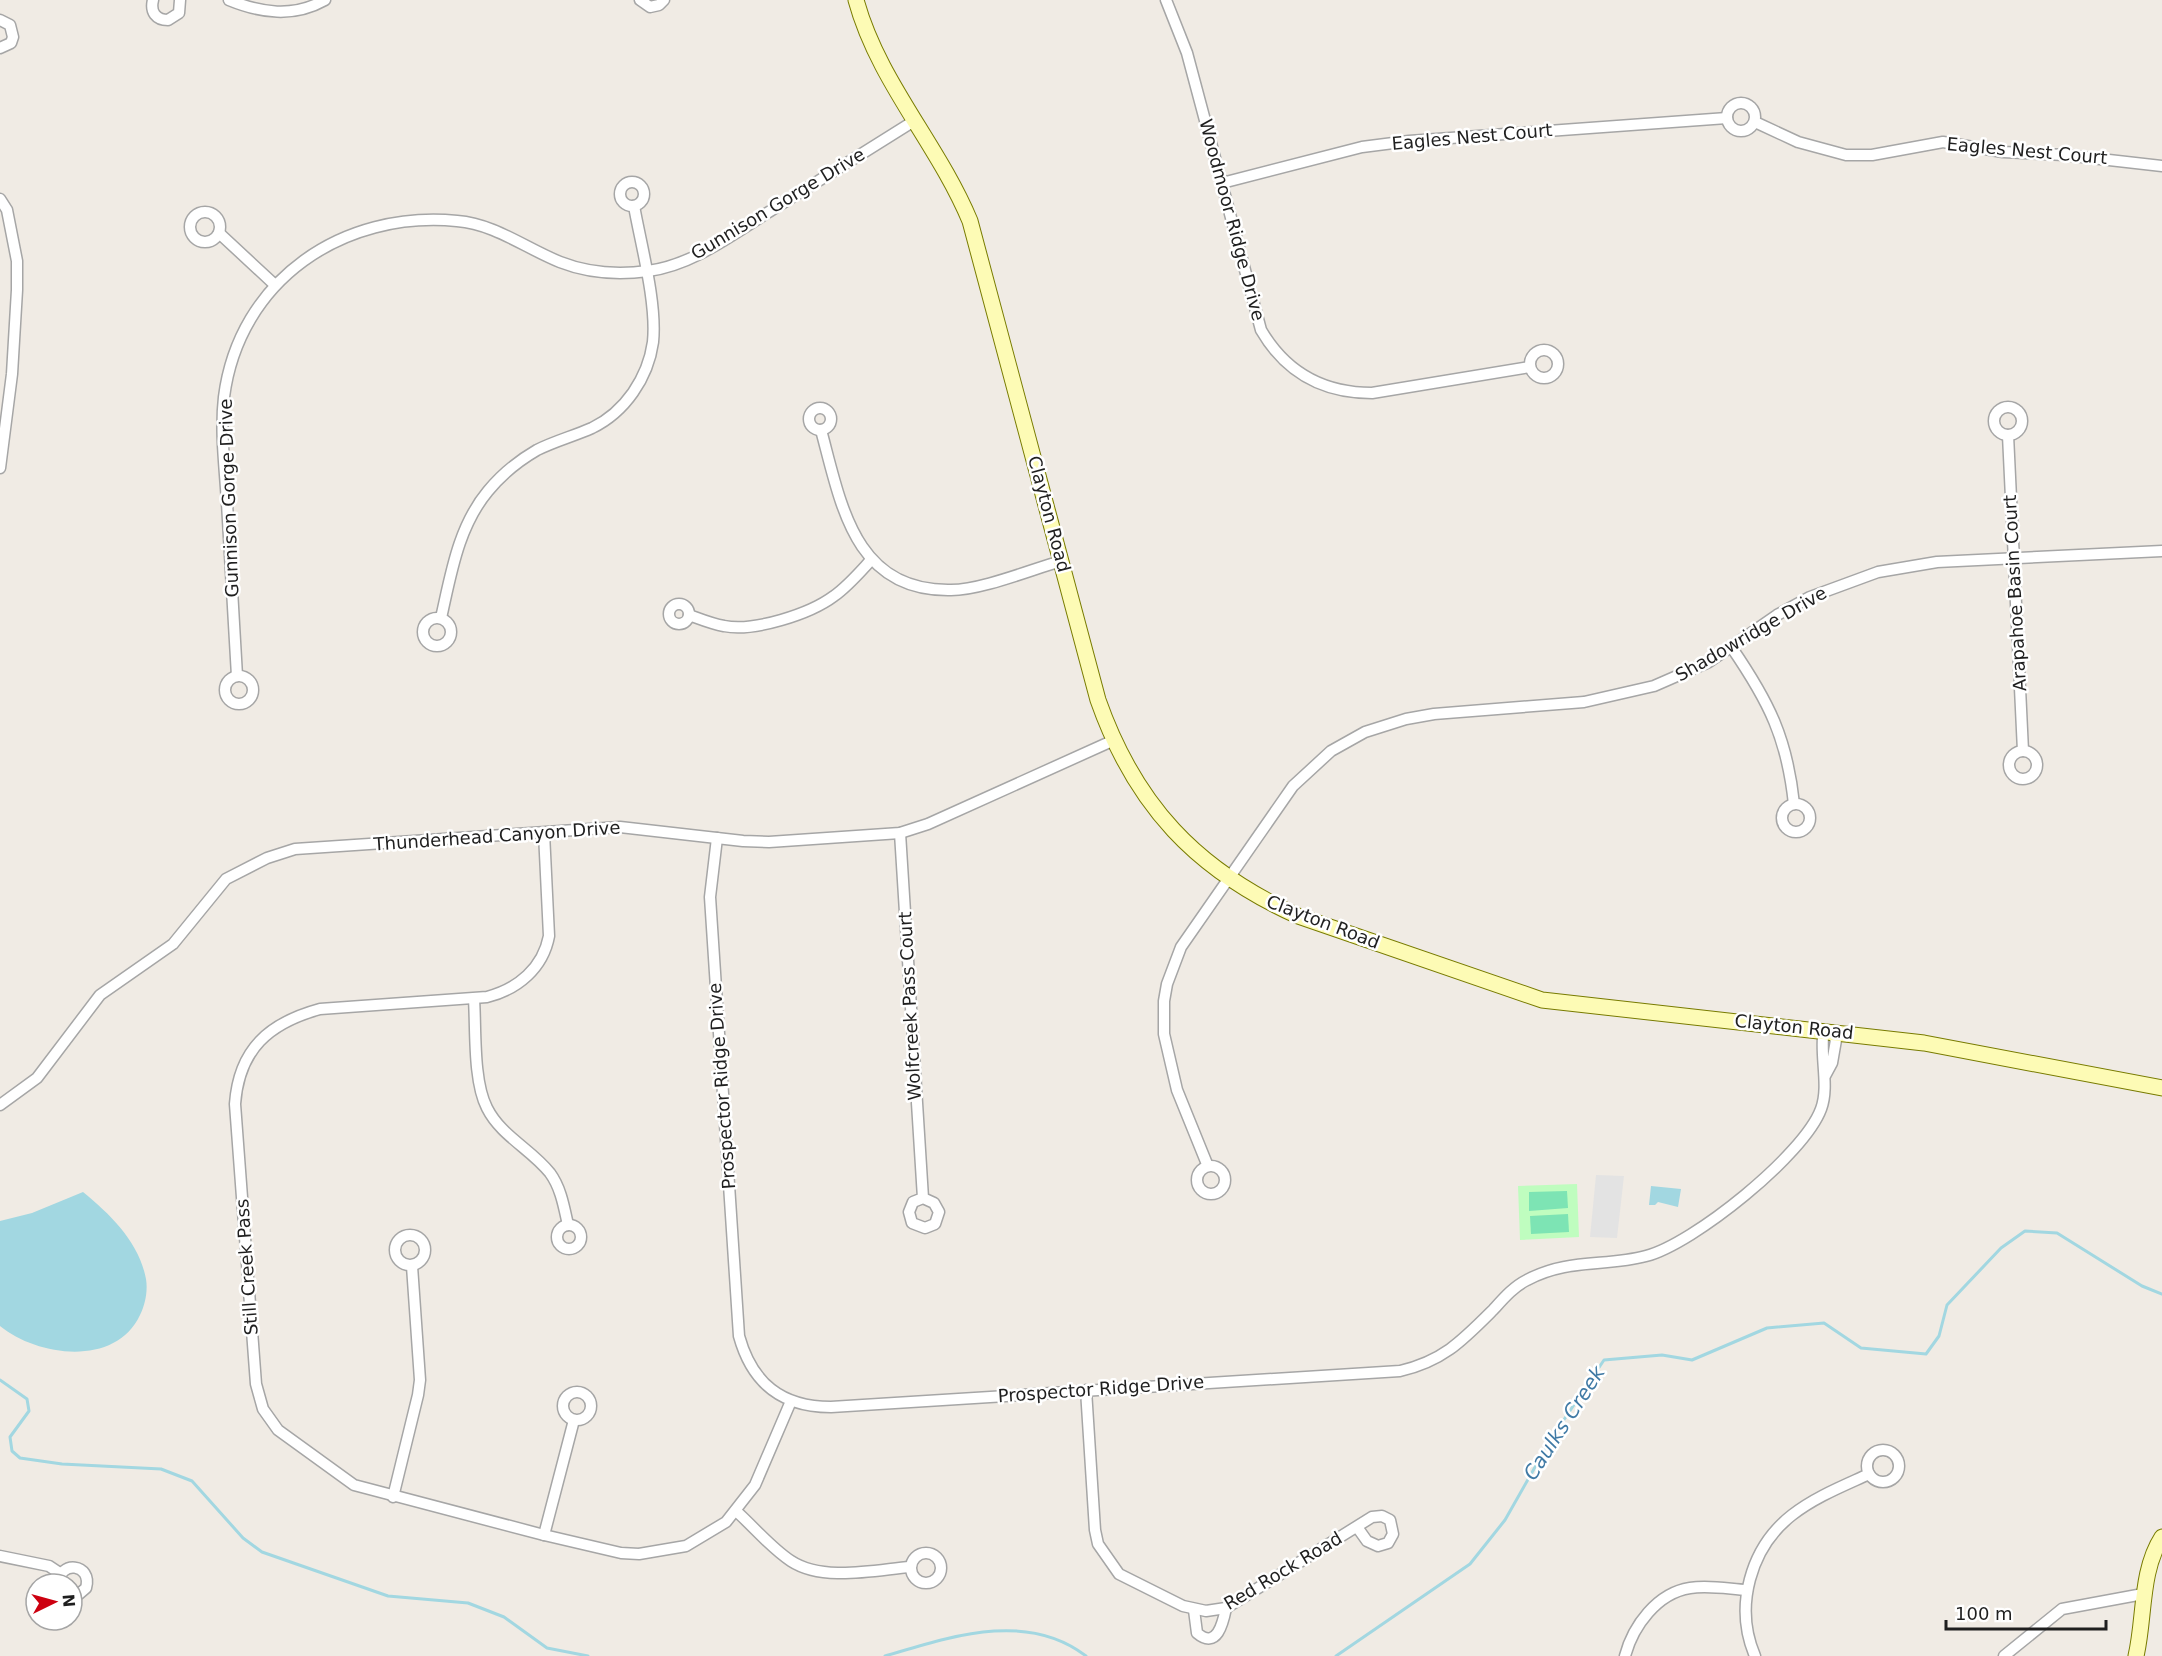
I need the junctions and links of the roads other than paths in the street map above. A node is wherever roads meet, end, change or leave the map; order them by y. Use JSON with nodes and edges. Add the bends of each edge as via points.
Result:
{"nodes":[{"id":1,"x":153,"y":0,"type":"edge"},
{"id":2,"x":229,"y":0,"type":"edge"},
{"id":3,"x":325,"y":0,"type":"edge"},
{"id":4,"x":640,"y":0,"type":"edge"},
{"id":5,"x":664,"y":0,"type":"edge"},
{"id":6,"x":856,"y":0,"type":"edge"},
{"id":7,"x":1166,"y":0,"type":"edge"},
{"id":8,"x":182,"y":1,"type":"edge"},
{"id":9,"x":0,"y":20,"type":"edge"},
{"id":10,"x":0,"y":48,"type":"edge"},
{"id":11,"x":1727,"y":118,"type":"junction"},
{"id":12,"x":914,"y":121,"type":"junction"},
{"id":13,"x":1755,"y":122,"type":"junction"},
{"id":14,"x":2162,"y":166,"type":"edge"},
{"id":15,"x":1222,"y":183,"type":"junction"},
{"id":16,"x":0,"y":199,"type":"edge"},
{"id":17,"x":634,"y":206,"type":"dead end"},
{"id":18,"x":4,"y":225,"type":"edge"},
{"id":19,"x":219,"y":233,"type":"dead end"},
{"id":20,"x":646,"y":271,"type":"junction"},
{"id":21,"x":275,"y":285,"type":"junction"},
{"id":22,"x":1530,"y":367,"type":"dead end"},
{"id":23,"x":821,"y":430,"type":"dead end"},
{"id":24,"x":2008,"y":435,"type":"dead end"},
{"id":25,"x":0,"y":468,"type":"edge"},
{"id":26,"x":2162,"y":551,"type":"edge"},
{"id":27,"x":2013,"y":558,"type":"junction"},
{"id":28,"x":870,"y":560,"type":"junction"},
{"id":29,"x":1061,"y":561,"type":"junction"},
{"id":30,"x":689,"y":615,"type":"dead end"},
{"id":31,"x":441,"y":618,"type":"dead end"},
{"id":32,"x":1732,"y":648,"type":"junction"},
{"id":33,"x":237,"y":676,"type":"dead end"},
{"id":34,"x":1112,"y":741,"type":"junction"},
{"id":35,"x":2023,"y":751,"type":"dead end"},
{"id":36,"x":1794,"y":804,"type":"dead end"},
{"id":37,"x":544,"y":833,"type":"junction"},
{"id":38,"x":900,"y":833,"type":"junction"},
{"id":39,"x":717,"y":838,"type":"junction"},
{"id":40,"x":1228,"y":879,"type":"junction"},
{"id":41,"x":474,"y":999,"type":"junction"},
{"id":42,"x":1830,"y":1031,"type":"junction"},
{"id":43,"x":2162,"y":1088,"type":"edge"},
{"id":44,"x":0,"y":1105,"type":"edge"},
{"id":45,"x":1206,"y":1164,"type":"dead end"},
{"id":46,"x":923,"y":1198,"type":"dead end"},
{"id":47,"x":568,"y":1225,"type":"dead end"},
{"id":48,"x":412,"y":1266,"type":"dead end"},
{"id":49,"x":1086,"y":1390,"type":"junction"},
{"id":50,"x":791,"y":1401,"type":"junction"},
{"id":51,"x":574,"y":1420,"type":"dead end"},
{"id":52,"x":1869,"y":1474,"type":"dead end"},
{"id":53,"x":393,"y":1497,"type":"junction"},
{"id":54,"x":736,"y":1511,"type":"junction"},
{"id":55,"x":1357,"y":1527,"type":"dead end"},
{"id":56,"x":544,"y":1535,"type":"junction"},
{"id":57,"x":2162,"y":1537,"type":"edge"},
{"id":58,"x":0,"y":1556,"type":"edge"},
{"id":59,"x":910,"y":1567,"type":"dead end"},
{"id":60,"x":54,"y":1572,"type":"edge"},
{"id":61,"x":66,"y":1572,"type":"edge"},
{"id":62,"x":84,"y":1590,"type":"edge"},
{"id":63,"x":1747,"y":1590,"type":"junction"},
{"id":64,"x":2143,"y":1594,"type":"junction"},
{"id":65,"x":1226,"y":1608,"type":"junction"},
{"id":66,"x":1194,"y":1610,"type":"junction"},
{"id":67,"x":1625,"y":1656,"type":"edge"},
{"id":68,"x":1755,"y":1656,"type":"edge"},
{"id":69,"x":2004,"y":1656,"type":"edge"},
{"id":70,"x":2136,"y":1656,"type":"edge"}],
"edges":[{"from":1,"to":8,"type":"street","via":[[153,12],[163,20],[176,17]]},
{"from":2,"to":3,"type":"street","via":[[277,13],[298,11]]},
{"from":4,"to":5,"type":"street","via":[[650,7]]},
{"from":6,"to":12,"type":"main road","name":"Clayton Road","via":[[874,50]]},
{"from":7,"to":15,"type":"street","name":"Woodmoor Ridge Drive","via":[[1187,53]]},
{"from":9,"to":10,"type":"street","via":[[10,26],[13,37],[11,43]]},
{"from":11,"to":13,"type":"street","name":"Eagles Nest Court","via":[[1737,131],[1745,131]]},
{"from":11,"to":13,"type":"street","name":"Eagles Nest Court","via":[[1729,109],[1741,103],[1753,109]]},
{"from":11,"to":15,"type":"street","name":"Eagles Nest Court","via":[[1397,142],[1362,147]]},
{"from":12,"to":20,"type":"street","name":"Gunnison Gorge Drive","via":[[712,247]]},
{"from":12,"to":29,"type":"main road","name":"Clayton Road","via":[[970,221]]},
{"from":13,"to":14,"type":"street","name":"Eagles Nest Court","via":[[1798,142],[1846,155],[1872,155],[1943,142],[2003,152]]},
{"from":15,"to":22,"type":"street","name":"Woodmoor Ridge Drive","via":[[1261,330],[1284,361],[1305,378],[1333,390],[1372,393]]},
{"from":16,"to":18,"type":"street","via":[[7,210]]},
{"from":17,"to":20,"type":"street"},
{"from":18,"to":25,"type":"street","via":[[17,261],[17,309]]},
{"from":19,"to":21,"type":"street"},
{"from":20,"to":21,"type":"street","name":"Gunnison Gorge Drive","via":[[620,274],[577,267],[482,225],[428,219],[375,226],[350,234],[315,252]]},
{"from":20,"to":31,"type":"street","via":[[653,341],[638,384],[622,407],[604,422],[530,455],[489,489],[466,527]]},
{"from":21,"to":33,"type":"street","name":"Gunnison Gorge Drive","via":[[239,343],[228,375],[223,412]]},
{"from":23,"to":28,"type":"street","via":[[849,527]]},
{"from":24,"to":27,"type":"street","name":"Arapahoe Basin Court"},
{"from":26,"to":27,"type":"street","name":"Shadowridge Drive"},
{"from":27,"to":32,"type":"street","name":"Shadowridge Drive","via":[[1917,564],[1861,576],[1777,615]]},
{"from":27,"to":35,"type":"street","name":"Arapahoe Basin Court"},
{"from":28,"to":29,"type":"street","via":[[910,585],[952,591]]},
{"from":28,"to":30,"type":"street","via":[[833,597],[772,623],[726,627]]},
{"from":29,"to":34,"type":"main road","name":"Clayton Road"},
{"from":32,"to":36,"type":"street","via":[[1777,723],[1785,746]]},
{"from":32,"to":40,"type":"street","name":"Shadowridge Drive","via":[[1676,678],[1623,695],[1584,702],[1434,714],[1395,721],[1365,732],[1331,751],[1302,776]]},
{"from":34,"to":38,"type":"street","name":"Thunderhead Canyon Drive"},
{"from":34,"to":40,"type":"main road","name":"Clayton Road","via":[[1158,814],[1175,834]]},
{"from":37,"to":39,"type":"street","name":"Thunderhead Canyon Drive","via":[[620,827]]},
{"from":37,"to":41,"type":"street","name":"Still Creek Pass","via":[[549,936],[546,949],[533,971],[514,988]]},
{"from":37,"to":44,"type":"street","name":"Thunderhead Canyon Drive","via":[[295,849],[267,858],[226,879],[173,944],[100,995],[37,1078]]},
{"from":38,"to":39,"type":"street","name":"Thunderhead Canyon Drive","via":[[769,842]]},
{"from":38,"to":46,"type":"street","name":"Wolfcreek Pass Court"},
{"from":39,"to":50,"type":"street","name":"Prospector Ridge Drive","via":[[710,897],[739,1336],[758,1377]]},
{"from":40,"to":42,"type":"main road","name":"Clayton Road","via":[[1298,916],[1542,1000]]},
{"from":40,"to":45,"type":"street","name":"Shadowridge Drive","via":[[1181,947],[1164,1001],[1164,1034],[1177,1090]]},
{"from":41,"to":47,"type":"street","via":[[480,1086],[485,1105],[496,1124],[549,1172],[563,1200]]},
{"from":41,"to":53,"type":"street","name":"Still Creek Pass","via":[[320,1009],[299,1015],[282,1023],[254,1047],[244,1060],[236,1088],[234,1104],[260,1402],[278,1430],[342,1478]]},
{"from":42,"to":43,"type":"main road","name":"Clayton Road","via":[[1924,1043]]},
{"from":42,"to":49,"type":"street","name":"Prospector Ridge Drive","via":[[1823,1037],[1820,1058],[1825,1076],[1821,1108],[1798,1146],[1724,1210],[1675,1245],[1646,1257],[1575,1264],[1525,1281],[1453,1349],[1418,1367]]},
{"from":48,"to":53,"type":"street","via":[[419,1388]]},
{"from":49,"to":50,"type":"street","name":"Prospector Ridge Drive","via":[[831,1407]]},
{"from":49,"to":66,"type":"street","name":"Red Rock Road","via":[[1098,1544],[1111,1566],[1130,1582]]},
{"from":50,"to":54,"type":"street","name":"Still Creek Pass","via":[[755,1485]]},
{"from":51,"to":56,"type":"street"},
{"from":52,"to":63,"type":"street","via":[[1815,1500],[1781,1525],[1761,1551]]},
{"from":53,"to":56,"type":"street","name":"Still Creek Pass"},
{"from":54,"to":56,"type":"street","name":"Still Creek Pass","via":[[699,1540],[653,1553],[621,1552]]},
{"from":54,"to":59,"type":"street","via":[[784,1555],[804,1567],[830,1572]]},
{"from":55,"to":65,"type":"street","name":"Red Rock Road"},
{"from":57,"to":64,"type":"main road"},
{"from":58,"to":60,"type":"street","via":[[49,1566]]},
{"from":61,"to":62,"type":"street","via":[[76,1567],[86,1573]]},
{"from":63,"to":67,"type":"street","via":[[1699,1587],[1679,1591],[1643,1618]]},
{"from":63,"to":68,"type":"street","via":[[1747,1629]]},
{"from":64,"to":69,"type":"street","via":[[2062,1609]]},
{"from":64,"to":70,"type":"main road"},
{"from":65,"to":66,"type":"street","name":"Red Rock Road"},
{"from":65,"to":66,"type":"street","via":[[1222,1629],[1208,1638],[1197,1633]]}]}
